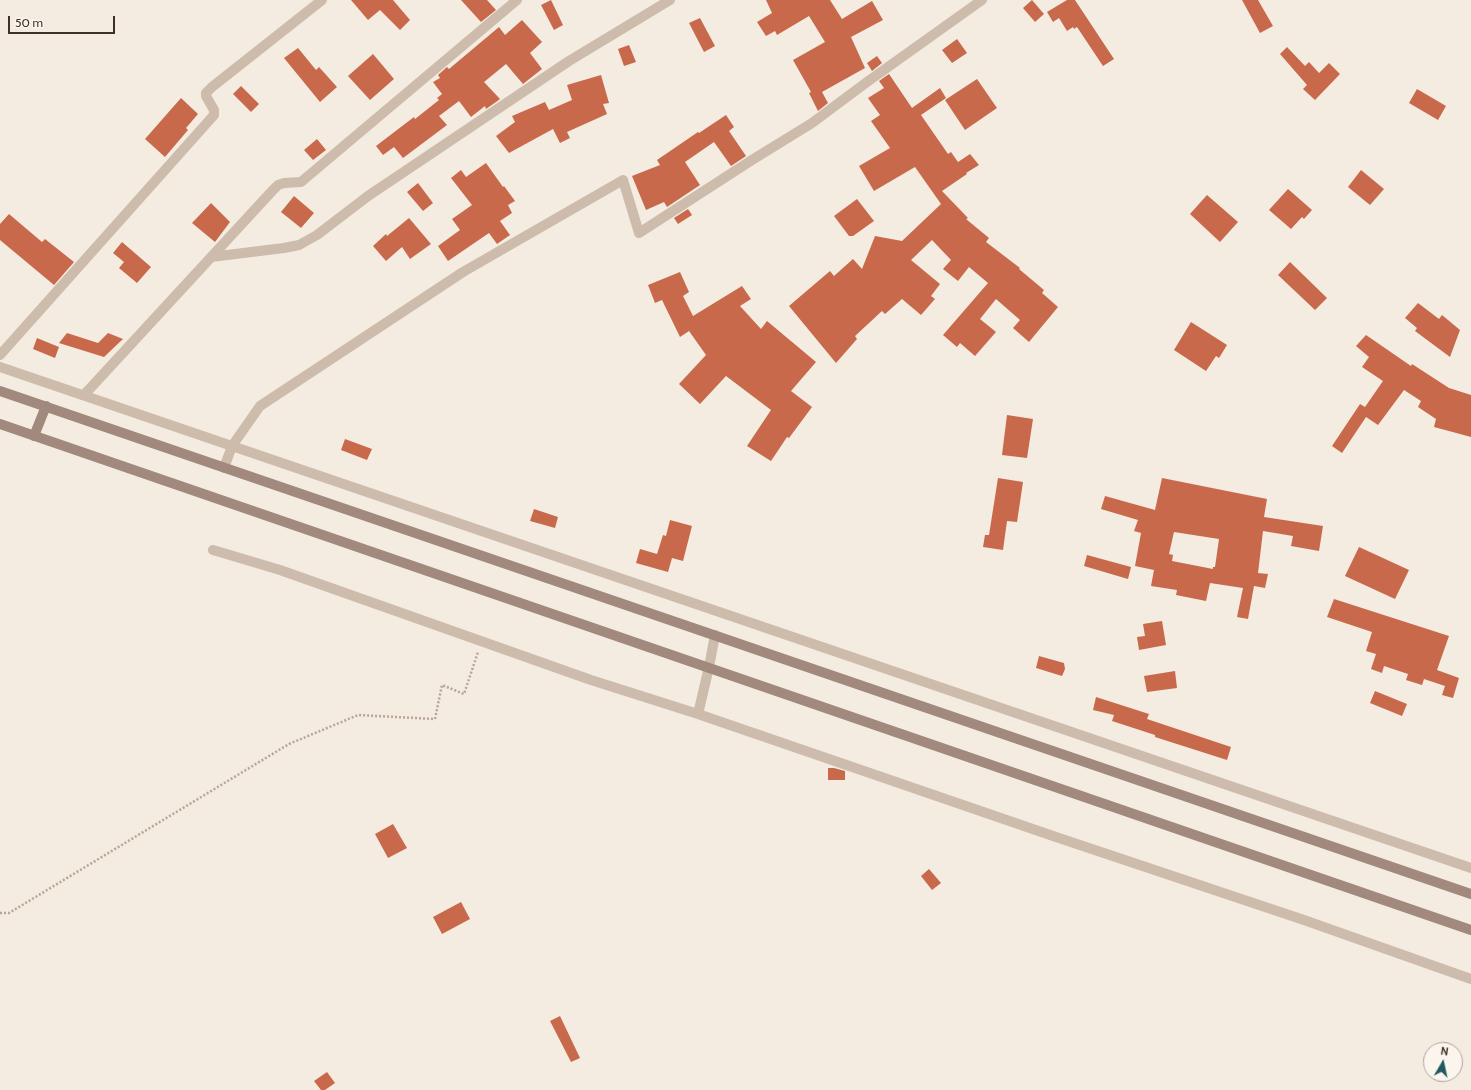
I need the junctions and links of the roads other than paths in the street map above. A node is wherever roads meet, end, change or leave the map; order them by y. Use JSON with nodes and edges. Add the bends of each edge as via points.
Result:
{"nodes":[{"id":1,"x":322,"y":0,"type":"edge"},
{"id":2,"x":517,"y":0,"type":"edge"},
{"id":3,"x":670,"y":0,"type":"edge"},
{"id":4,"x":982,"y":0,"type":"edge"},
{"id":5,"x":211,"y":257,"type":"junction"},
{"id":6,"x":0,"y":355,"type":"edge"},
{"id":7,"x":0,"y":367,"type":"edge"},
{"id":8,"x":0,"y":391,"type":"edge"},
{"id":9,"x":84,"y":396,"type":"junction"},
{"id":10,"x":46,"y":406,"type":"junction"},
{"id":11,"x":0,"y":424,"type":"edge"},
{"id":12,"x":34,"y":436,"type":"junction"},
{"id":13,"x":232,"y":446,"type":"junction"},
{"id":14,"x":224,"y":468,"type":"junction"},
{"id":15,"x":213,"y":550,"type":"dead end"},
{"id":16,"x":715,"y":635,"type":"junction"},
{"id":17,"x":709,"y":668,"type":"junction"},
{"id":18,"x":698,"y":714,"type":"junction"},
{"id":19,"x":1471,"y":868,"type":"edge"},
{"id":20,"x":1471,"y":894,"type":"edge"},
{"id":21,"x":1471,"y":930,"type":"edge"},
{"id":22,"x":1471,"y":979,"type":"edge"}],
"edges":[{"from":1,"to":6,"type":"street","via":[[206,93],[214,115]]},
{"from":2,"to":5,"type":"street","via":[[301,182],[278,185]]},
{"from":3,"to":5,"type":"street","via":[[562,65],[368,196],[317,235],[299,245]]},
{"from":4,"to":13,"type":"street","via":[[812,123],[640,233],[623,180],[463,272],[260,406]]},
{"from":5,"to":9,"type":"street"},
{"from":7,"to":9,"type":"street"},
{"from":8,"to":10,"type":"main road"},
{"from":9,"to":13,"type":"street"},
{"from":10,"to":12,"type":"main road"},
{"from":10,"to":14,"type":"main road"},
{"from":11,"to":12,"type":"main road"},
{"from":12,"to":17,"type":"main road"},
{"from":13,"to":14,"type":"street"},
{"from":13,"to":19,"type":"street"},
{"from":14,"to":16,"type":"main road"},
{"from":15,"to":18,"type":"street","via":[[280,570],[591,680]]},
{"from":16,"to":17,"type":"street"},
{"from":16,"to":20,"type":"main road"},
{"from":17,"to":18,"type":"street"},
{"from":17,"to":21,"type":"main road"},
{"from":18,"to":22,"type":"street"}]}
